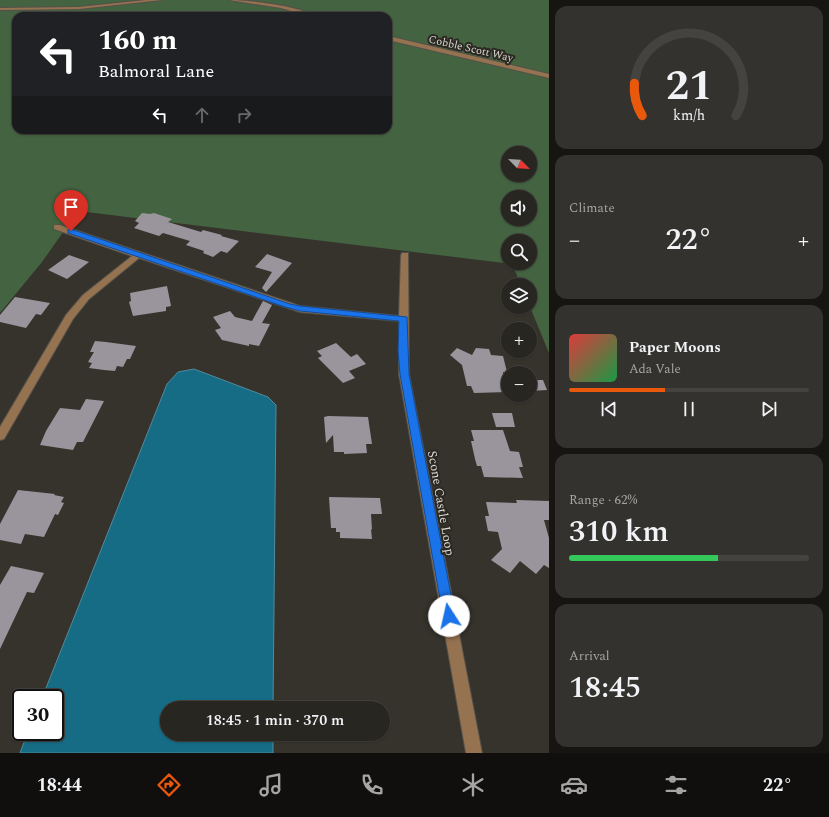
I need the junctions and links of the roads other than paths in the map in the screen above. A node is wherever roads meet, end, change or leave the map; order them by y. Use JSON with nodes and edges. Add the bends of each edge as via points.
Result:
{"nodes":[{"id":1,"x":56,"y":0,"type":"edge"},
{"id":2,"x":160,"y":0,"type":"edge"},
{"id":3,"x":230,"y":0,"type":"edge"},
{"id":4,"x":0,"y":9,"type":"edge"},
{"id":5,"x":49,"y":10,"type":"junction"},
{"id":6,"x":298,"y":12,"type":"edge"},
{"id":7,"x":392,"y":39,"type":"edge"},
{"id":8,"x":549,"y":76,"type":"edge"},
{"id":9,"x":57,"y":227,"type":"dead end"},
{"id":10,"x":138,"y":255,"type":"junction"},
{"id":11,"x":405,"y":255,"type":"dead end"},
{"id":12,"x":404,"y":319,"type":"junction"},
{"id":13,"x":0,"y":436,"type":"edge"},
{"id":14,"x":474,"y":753,"type":"edge"}],
"edges":[{"from":1,"to":5,"type":"street"},
{"from":2,"to":5,"type":"street"},
{"from":3,"to":6,"type":"street"},
{"from":4,"to":5,"type":"street"},
{"from":7,"to":8,"type":"street","name":"Cobble Scott Way"},
{"from":9,"to":10,"type":"street"},
{"from":10,"to":12,"type":"street","via":[[300,309]]},
{"from":10,"to":13,"type":"street","via":[[86,297],[69,317]]},
{"from":11,"to":12,"type":"street","name":"Scone Castle Loop"},
{"from":12,"to":14,"type":"street","name":"Scone Castle Loop","via":[[404,374]]}]}
